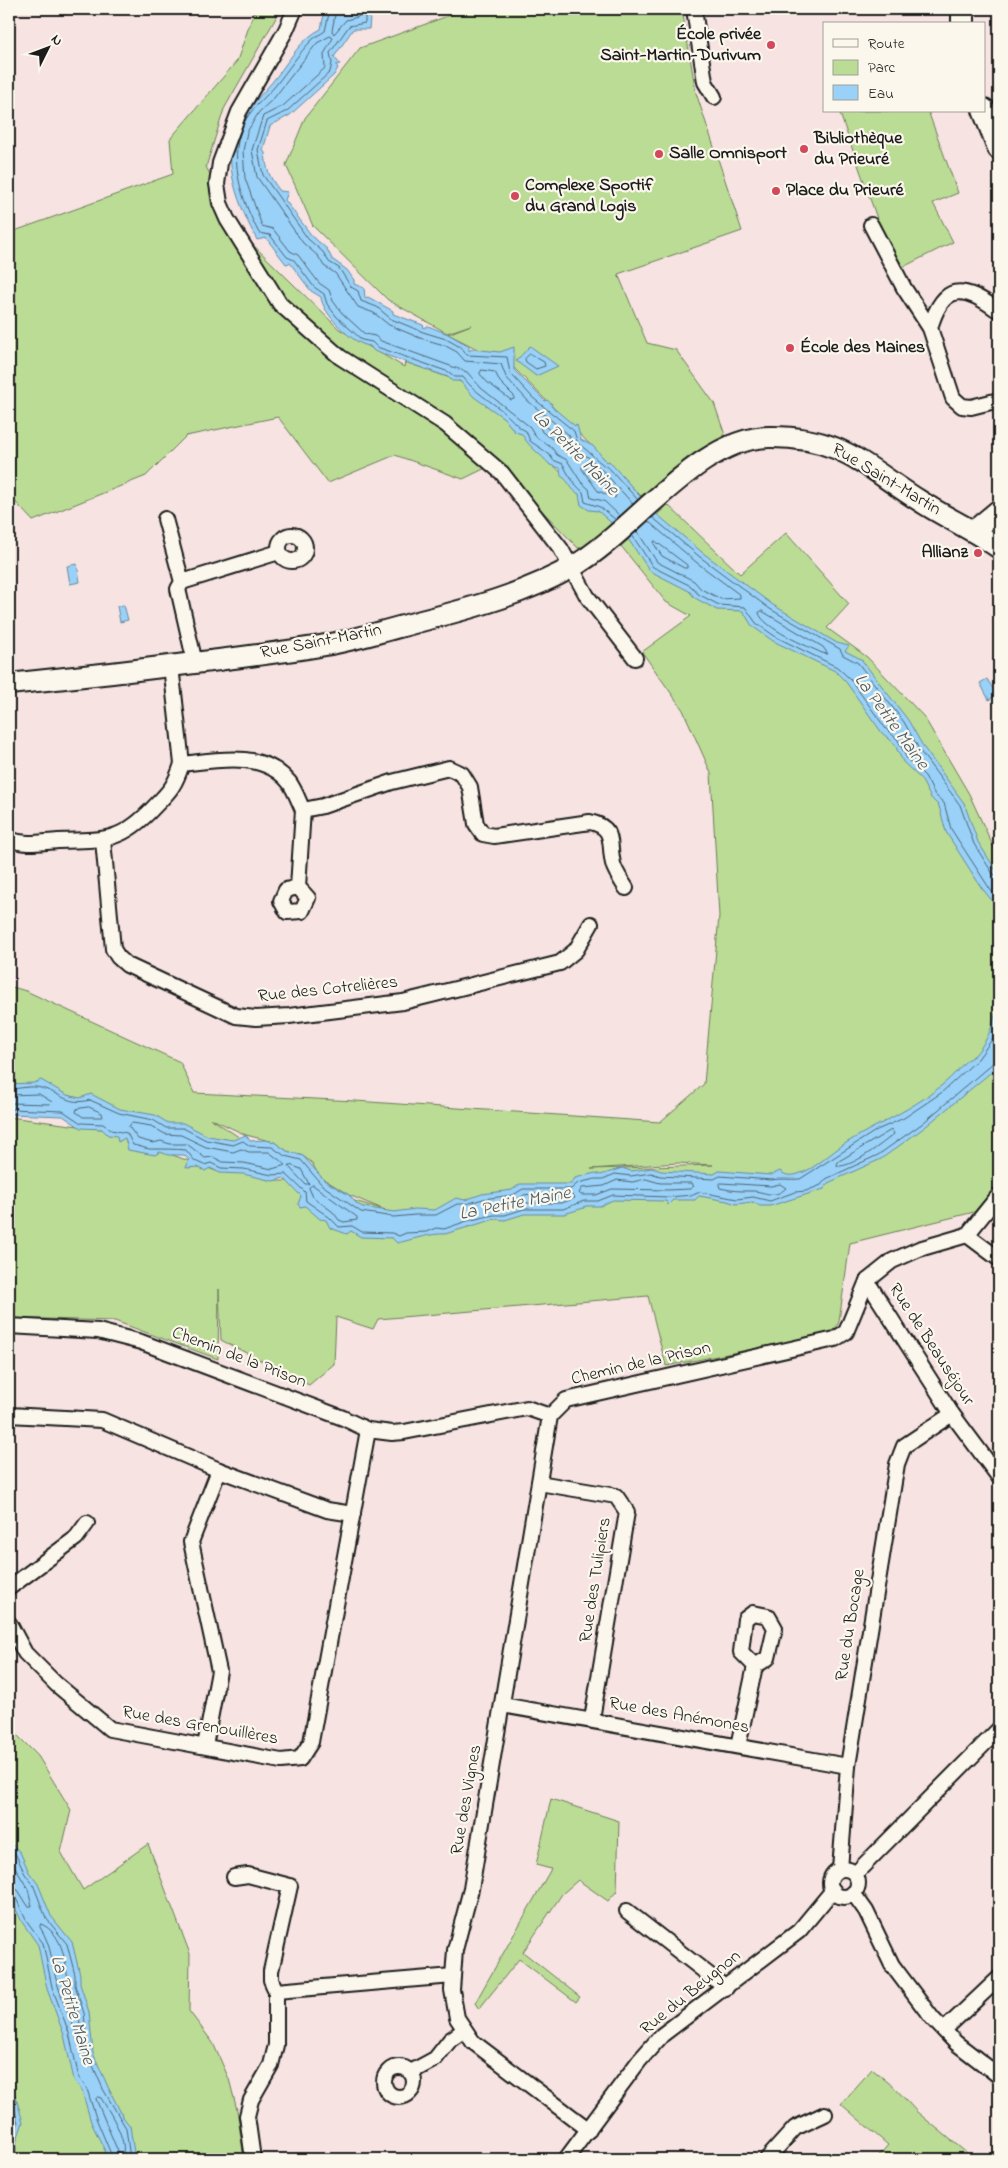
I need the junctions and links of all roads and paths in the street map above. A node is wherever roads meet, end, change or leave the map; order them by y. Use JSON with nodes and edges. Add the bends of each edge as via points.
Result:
{"nodes":[{"id":1,"x":295,"y":9,"type":"edge"},
{"id":2,"x":694,"y":9,"type":"edge"},
{"id":3,"x":962,"y":9,"type":"edge"},
{"id":4,"x":963,"y":22,"type":"edge"},
{"id":5,"x":714,"y":97,"type":"dead end"},
{"id":6,"x":985,"y":112,"type":"edge"},
{"id":7,"x":999,"y":148,"type":"edge"},
{"id":8,"x":871,"y":225,"type":"dead end"},
{"id":9,"x":999,"y":308,"type":"edge"},
{"id":10,"x":930,"y":328,"type":"junction"},
{"id":11,"x":999,"y":400,"type":"edge"},
{"id":12,"x":999,"y":510,"type":"edge"},
{"id":13,"x":165,"y":519,"type":"dead end"},
{"id":14,"x":975,"y":530,"type":"junction"},
{"id":15,"x":999,"y":548,"type":"edge"},
{"id":16,"x":279,"y":552,"type":"dead end"},
{"id":17,"x":572,"y":568,"type":"junction"},
{"id":18,"x":182,"y":582,"type":"junction"},
{"id":19,"x":635,"y":658,"type":"dead end"},
{"id":20,"x":195,"y":663,"type":"junction"},
{"id":21,"x":171,"y":666,"type":"junction"},
{"id":22,"x":9,"y":684,"type":"edge"},
{"id":23,"x":182,"y":764,"type":"junction"},
{"id":24,"x":303,"y":810,"type":"junction"},
{"id":25,"x":9,"y":839,"type":"edge"},
{"id":26,"x":102,"y":840,"type":"junction"},
{"id":27,"x":298,"y":888,"type":"dead end"},
{"id":28,"x":626,"y":888,"type":"dead end"},
{"id":29,"x":592,"y":924,"type":"dead end"},
{"id":30,"x":999,"y":1195,"type":"edge"},
{"id":31,"x":967,"y":1235,"type":"junction"},
{"id":32,"x":999,"y":1259,"type":"edge"},
{"id":33,"x":867,"y":1281,"type":"junction"},
{"id":34,"x":9,"y":1326,"type":"edge"},
{"id":35,"x":952,"y":1414,"type":"junction"},
{"id":36,"x":9,"y":1415,"type":"edge"},
{"id":37,"x":550,"y":1416,"type":"junction"},
{"id":38,"x":368,"y":1430,"type":"junction"},
{"id":39,"x":219,"y":1470,"type":"junction"},
{"id":40,"x":999,"y":1477,"type":"edge"},
{"id":41,"x":540,"y":1483,"type":"junction"},
{"id":42,"x":352,"y":1514,"type":"junction"},
{"id":43,"x":87,"y":1523,"type":"dead end"},
{"id":44,"x":9,"y":1588,"type":"edge"},
{"id":45,"x":9,"y":1623,"type":"edge"},
{"id":46,"x":755,"y":1666,"type":"dead end"},
{"id":47,"x":502,"y":1705,"type":"junction"},
{"id":48,"x":592,"y":1719,"type":"junction"},
{"id":49,"x":999,"y":1729,"type":"edge"},
{"id":50,"x":205,"y":1746,"type":"junction"},
{"id":51,"x":738,"y":1746,"type":"junction"},
{"id":52,"x":848,"y":1766,"type":"junction"},
{"id":53,"x":840,"y":1869,"type":"junction"},
{"id":54,"x":854,"y":1874,"type":"junction"},
{"id":55,"x":234,"y":1877,"type":"dead end"},
{"id":56,"x":833,"y":1890,"type":"junction"},
{"id":57,"x":853,"y":1893,"type":"junction"},
{"id":58,"x":627,"y":1912,"type":"dead end"},
{"id":59,"x":453,"y":1976,"type":"junction"},
{"id":60,"x":999,"y":1978,"type":"edge"},
{"id":61,"x":726,"y":1988,"type":"junction"},
{"id":62,"x":276,"y":1991,"type":"junction"},
{"id":63,"x":464,"y":2030,"type":"junction"},
{"id":64,"x":944,"y":2030,"type":"junction"},
{"id":65,"x":411,"y":2072,"type":"dead end"},
{"id":66,"x":999,"y":2076,"type":"edge"},
{"id":67,"x":825,"y":2114,"type":"dead end"},
{"id":68,"x":588,"y":2130,"type":"junction"},
{"id":69,"x":252,"y":2159,"type":"edge"},
{"id":70,"x":566,"y":2159,"type":"edge"},
{"id":71,"x":766,"y":2159,"type":"edge"}],
"edges":[{"from":1,"to":17,"type":"street","via":[[239,112],[228,139],[217,184],[223,211],[280,304],[340,357],[446,424],[476,449],[523,498]]},
{"from":2,"to":5,"type":"street","via":[[705,82]]},
{"from":3,"to":4,"type":"main road"},
{"from":6,"to":7,"type":"main road"},
{"from":8,"to":10,"type":"street","via":[[904,288]]},
{"from":9,"to":10,"type":"street","via":[[967,291],[954,293],[944,298]]},
{"from":10,"to":11,"type":"street","via":[[953,398],[962,406],[971,408]]},
{"from":12,"to":14,"type":"main road"},
{"from":13,"to":18,"type":"street"},
{"from":14,"to":15,"type":"main road","name":"Rue Saint-Martin"},
{"from":14,"to":17,"type":"main road","name":"Rue Saint-Martin","via":[[921,502],[842,449],[794,438],[766,437],[724,448],[704,460],[615,537]]},
{"from":16,"to":18,"type":"street"},
{"from":17,"to":19,"type":"street","via":[[587,596]]},
{"from":17,"to":20,"type":"main road","name":"Rue Saint-Martin","via":[[470,608],[365,636],[301,649]]},
{"from":18,"to":20,"type":"street","via":[[178,589]]},
{"from":20,"to":21,"type":"main road","name":"Rue Saint-Martin"},
{"from":21,"to":22,"type":"main road","name":"Rue Saint-Martin"},
{"from":21,"to":23,"type":"street"},
{"from":23,"to":24,"type":"street","via":[[248,759],[272,768],[289,782]]},
{"from":23,"to":26,"type":"street","via":[[175,786],[144,818],[131,829]]},
{"from":24,"to":27,"type":"street"},
{"from":24,"to":28,"type":"street","via":[[448,768],[462,774],[470,786],[476,824],[483,834],[494,836],[590,822],[602,824],[610,834],[614,867]]},
{"from":25,"to":26,"type":"street","via":[[22,844]]},
{"from":26,"to":29,"type":"street","name":"Rue des Cotrelières","via":[[114,949],[118,957],[127,965],[236,1016],[289,1016],[403,1002],[560,963],[576,950]]},
{"from":30,"to":31,"type":"street"},
{"from":31,"to":32,"type":"street"},
{"from":31,"to":33,"type":"street","name":"Chemin de la Prison","via":[[892,1261]]},
{"from":33,"to":35,"type":"street","name":"Rue de Beauséjour"},
{"from":33,"to":37,"type":"street","name":"Chemin de la Prison","via":[[846,1332],[835,1339],[566,1400]]},
{"from":34,"to":38,"type":"street","name":"Chemin de la Prison","via":[[98,1332],[141,1342],[335,1414]]},
{"from":35,"to":40,"type":"street","name":"Rue de Beauséjour"},
{"from":35,"to":52,"type":"street","name":"Rue du Bocage","via":[[904,1446],[896,1464]]},
{"from":36,"to":39,"type":"street","via":[[102,1420]]},
{"from":37,"to":38,"type":"street","name":"Chemin de la Prison","via":[[527,1408],[404,1432]]},
{"from":37,"to":41,"type":"street","name":"Rue des Vignes"},
{"from":38,"to":42,"type":"street","name":"Rue des Grenouillères"},
{"from":39,"to":42,"type":"street","via":[[327,1510]]},
{"from":39,"to":50,"type":"street","via":[[191,1542],[219,1672]]},
{"from":41,"to":47,"type":"street","name":"Rue des Vignes"},
{"from":41,"to":48,"type":"street","name":"Rue des Tulipiers","via":[[616,1496],[627,1512]]},
{"from":42,"to":50,"type":"street","name":"Rue des Grenouillères","via":[[311,1742],[300,1759],[281,1761]]},
{"from":43,"to":44,"type":"street","via":[[76,1538]]},
{"from":45,"to":50,"type":"street","name":"Rue des Grenouillères","via":[[25,1653],[110,1729]]},
{"from":46,"to":51,"type":"street"},
{"from":47,"to":48,"type":"street","name":"Rue des Anémones"},
{"from":47,"to":59,"type":"street","name":"Rue des Vignes"},
{"from":48,"to":51,"type":"street","name":"Rue des Anémones"},
{"from":49,"to":54,"type":"street"},
{"from":51,"to":52,"type":"street","name":"Rue des Anémones"},
{"from":52,"to":53,"type":"street","name":"Rue du Bocage"},
{"from":53,"to":54,"type":"street"},
{"from":53,"to":56,"type":"street","via":[[831,1878]]},
{"from":54,"to":57,"type":"street","via":[[857,1886]]},
{"from":55,"to":62,"type":"street","via":[[248,1875],[290,1886],[271,1971]]},
{"from":56,"to":57,"type":"street","via":[[840,1896]]},
{"from":56,"to":61,"type":"street","name":"Rue du Beugnon","via":[[799,1931]]},
{"from":57,"to":64,"type":"street","via":[[866,1911],[892,1965]]},
{"from":58,"to":61,"type":"street"},
{"from":59,"to":62,"type":"street"},
{"from":59,"to":63,"type":"street","name":"Rue des Vignes","via":[[453,2005]]},
{"from":60,"to":64,"type":"street"},
{"from":61,"to":68,"type":"street","name":"Rue du Beugnon","via":[[662,2035]]},
{"from":62,"to":69,"type":"street","via":[[276,2045],[271,2065],[251,2100],[247,2116]]},
{"from":63,"to":65,"type":"street","via":[[450,2040],[434,2059]]},
{"from":63,"to":68,"type":"street","name":"Rue des Vignes","via":[[474,2042]]},
{"from":64,"to":66,"type":"street"},
{"from":67,"to":71,"type":"street","via":[[795,2128]]},
{"from":68,"to":70,"type":"street","name":"Rue du Beugnon"}]}
